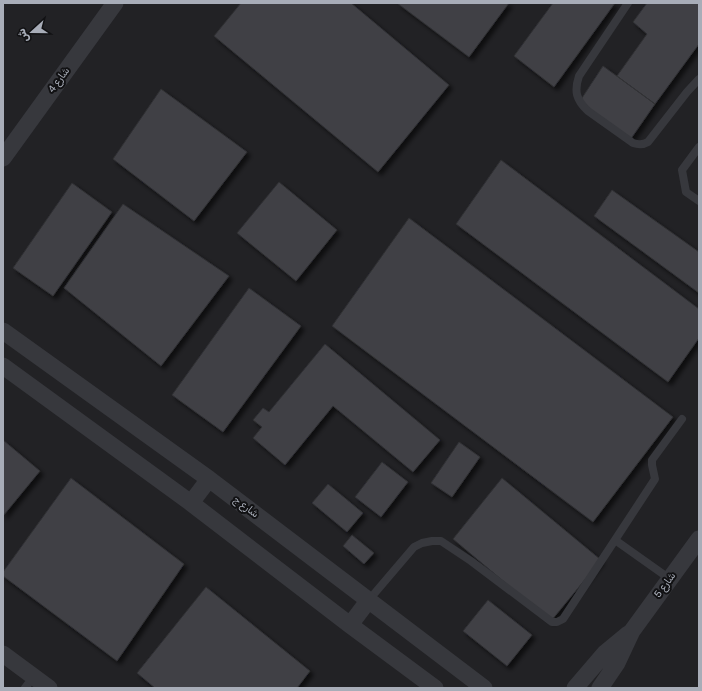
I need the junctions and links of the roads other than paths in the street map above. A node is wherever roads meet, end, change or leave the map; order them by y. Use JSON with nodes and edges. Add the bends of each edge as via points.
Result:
{"nodes":[{"id":1,"x":115,"y":3,"type":"edge"},
{"id":2,"x":628,"y":3,"type":"edge"},
{"id":3,"x":699,"y":79,"type":"edge"},
{"id":4,"x":699,"y":147,"type":"edge"},
{"id":5,"x":3,"y":158,"type":"edge"},
{"id":6,"x":699,"y":202,"type":"edge"},
{"id":7,"x":3,"y":331,"type":"edge"},
{"id":8,"x":3,"y":366,"type":"edge"},
{"id":9,"x":682,"y":419,"type":"dead end"},
{"id":10,"x":209,"y":479,"type":"junction"},
{"id":11,"x":191,"y":503,"type":"junction"},
{"id":12,"x":699,"y":538,"type":"edge"},
{"id":13,"x":615,"y":540,"type":"junction"},
{"id":14,"x":670,"y":579,"type":"junction"},
{"id":15,"x":368,"y":601,"type":"junction"},
{"id":16,"x":350,"y":625,"type":"junction"},
{"id":17,"x":632,"y":631,"type":"junction"},
{"id":18,"x":3,"y":654,"type":"edge"},
{"id":19,"x":29,"y":682,"type":"edge"},
{"id":20,"x":49,"y":688,"type":"edge"},
{"id":21,"x":435,"y":688,"type":"edge"},
{"id":22,"x":484,"y":688,"type":"edge"},
{"id":23,"x":575,"y":688,"type":"edge"},
{"id":24,"x":600,"y":688,"type":"edge"}],
"edges":[{"from":1,"to":5,"type":"street","name":"شارع 4"},
{"from":2,"to":3,"type":"lane","via":[[579,76],[576,91],[582,105],[633,143],[644,144]]},
{"from":4,"to":6,"type":"lane","via":[[682,170],[686,192]]},
{"from":7,"to":10,"type":"street","name":"شارع ج"},
{"from":8,"to":11,"type":"street"},
{"from":9,"to":13,"type":"lane","via":[[652,460],[655,479]]},
{"from":10,"to":11,"type":"street"},
{"from":10,"to":15,"type":"street","name":"شارع ج"},
{"from":11,"to":16,"type":"street"},
{"from":12,"to":14,"type":"street","name":"شارع 5"},
{"from":13,"to":14,"type":"lane"},
{"from":13,"to":15,"type":"lane","via":[[563,619],[557,622],[552,622],[441,541],[432,540],[414,547]]},
{"from":14,"to":17,"type":"street","name":"شارع 5"},
{"from":15,"to":16,"type":"street"},
{"from":15,"to":22,"type":"street","name":"شارع ج"},
{"from":16,"to":21,"type":"street"},
{"from":17,"to":23,"type":"street","name":"شارع 5","via":[[605,653]]},
{"from":17,"to":24,"type":"street","name":"شارع 5","via":[[617,663]]},
{"from":18,"to":19,"type":"street"},
{"from":19,"to":20,"type":"street"}]}
